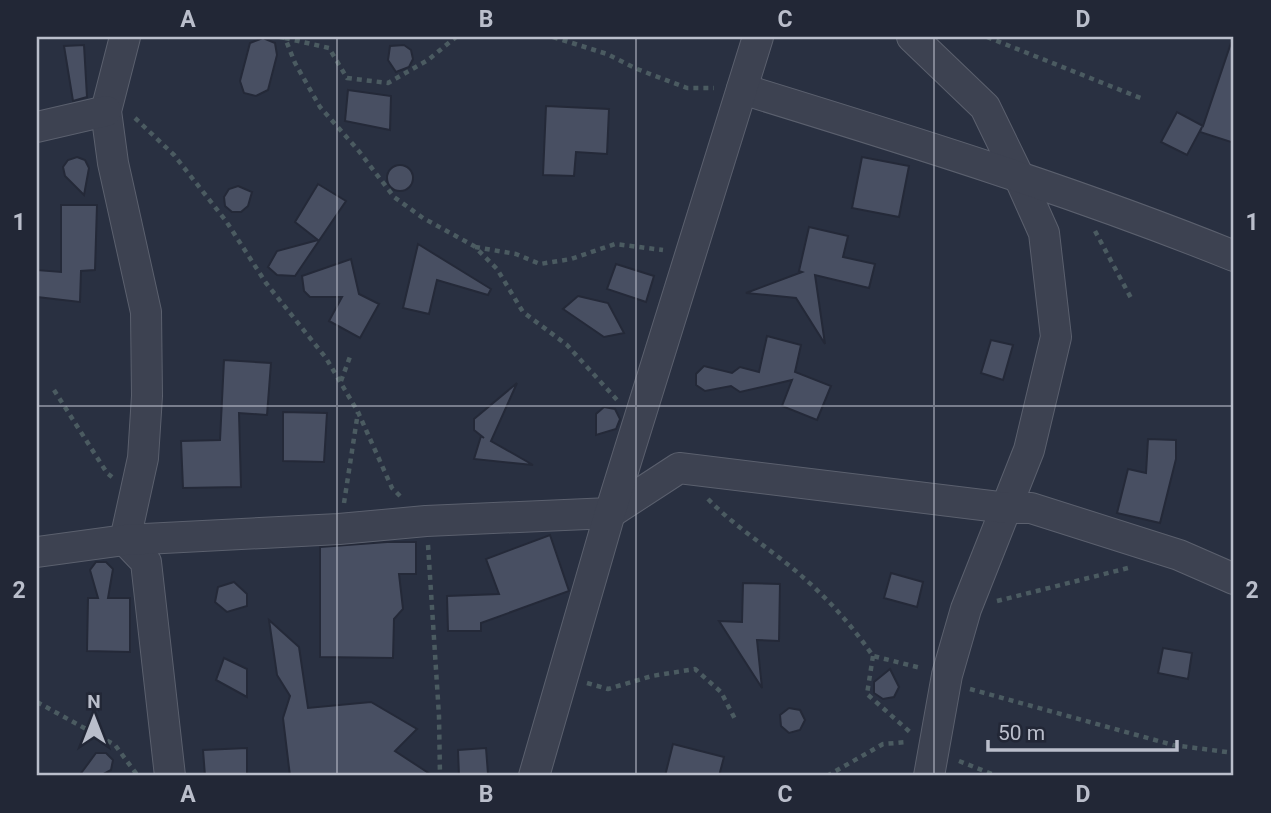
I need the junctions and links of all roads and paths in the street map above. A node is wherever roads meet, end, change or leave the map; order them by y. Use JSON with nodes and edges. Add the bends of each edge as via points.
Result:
{"nodes":[{"id":1,"x":125,"y":37,"type":"edge"},
{"id":2,"x":282,"y":37,"type":"edge"},
{"id":3,"x":456,"y":37,"type":"edge"},
{"id":4,"x":553,"y":37,"type":"edge"},
{"id":5,"x":758,"y":37,"type":"edge"},
{"id":6,"x":912,"y":37,"type":"edge"},
{"id":7,"x":987,"y":37,"type":"edge"},
{"id":8,"x":742,"y":89,"type":"junction"},
{"id":9,"x":109,"y":99,"type":"junction"},
{"id":10,"x":1143,"y":99,"type":"dead end"},
{"id":11,"x":37,"y":127,"type":"edge"},
{"id":12,"x":1019,"y":177,"type":"junction"},
{"id":13,"x":1076,"y":196,"type":"junction"},
{"id":14,"x":474,"y":246,"type":"junction"},
{"id":15,"x":691,"y":254,"type":"junction"},
{"id":16,"x":1234,"y":256,"type":"edge"},
{"id":17,"x":1132,"y":298,"type":"dead end"},
{"id":18,"x":312,"y":341,"type":"dead end"},
{"id":19,"x":351,"y":354,"type":"dead end"},
{"id":20,"x":340,"y":382,"type":"dead end"},
{"id":21,"x":54,"y":390,"type":"dead end"},
{"id":22,"x":358,"y":412,"type":"dead end"},
{"id":23,"x":637,"y":425,"type":"junction"},
{"id":24,"x":679,"y":468,"type":"junction"},
{"id":25,"x":135,"y":495,"type":"junction"},
{"id":26,"x":1007,"y":508,"type":"junction"},
{"id":27,"x":610,"y":513,"type":"junction"},
{"id":28,"x":340,"y":528,"type":"junction"},
{"id":29,"x":125,"y":540,"type":"junction"},
{"id":30,"x":37,"y":552,"type":"edge"},
{"id":31,"x":1139,"y":565,"type":"dead end"},
{"id":32,"x":1234,"y":579,"type":"edge"},
{"id":33,"x":966,"y":609,"type":"junction"},
{"id":34,"x":947,"y":675,"type":"junction"},
{"id":35,"x":563,"y":676,"type":"junction"},
{"id":36,"x":37,"y":702,"type":"edge"},
{"id":37,"x":735,"y":719,"type":"dead end"},
{"id":38,"x":919,"y":740,"type":"dead end"},
{"id":39,"x":1234,"y":753,"type":"edge"},
{"id":40,"x":138,"y":776,"type":"edge"},
{"id":41,"x":170,"y":776,"type":"edge"},
{"id":42,"x":534,"y":776,"type":"edge"},
{"id":43,"x":827,"y":776,"type":"edge"},
{"id":44,"x":929,"y":776,"type":"edge"}],
"edges":[{"from":1,"to":9,"type":"street"},
{"from":2,"to":3,"type":"path","via":[[329,48],[347,78],[388,83]]},
{"from":2,"to":14,"type":"path","via":[[320,107],[394,197]]},
{"from":4,"to":8,"type":"path","via":[[687,88]]},
{"from":5,"to":8,"type":"street"},
{"from":6,"to":12,"type":"street","via":[[985,107]]},
{"from":7,"to":10,"type":"path"},
{"from":8,"to":12,"type":"street"},
{"from":8,"to":15,"type":"street"},
{"from":9,"to":11,"type":"street"},
{"from":9,"to":18,"type":"path","via":[[174,155]]},
{"from":9,"to":25,"type":"street","via":[[113,163],[146,313],[144,458]]},
{"from":12,"to":13,"type":"street"},
{"from":12,"to":26,"type":"street","via":[[1044,233],[1055,337],[1029,450]]},
{"from":13,"to":16,"type":"street"},
{"from":13,"to":17,"type":"path"},
{"from":14,"to":15,"type":"path","via":[[540,264],[615,244]]},
{"from":14,"to":23,"type":"path","via":[[497,269],[523,313],[567,345]]},
{"from":15,"to":23,"type":"street"},
{"from":19,"to":20,"type":"path"},
{"from":21,"to":25,"type":"path","via":[[107,473]]},
{"from":22,"to":28,"type":"path"},
{"from":23,"to":27,"type":"street"},
{"from":24,"to":26,"type":"street"},
{"from":24,"to":27,"type":"street"},
{"from":24,"to":34,"type":"path","via":[[721,513],[805,579],[852,626],[873,656]]},
{"from":25,"to":29,"type":"street"},
{"from":26,"to":32,"type":"street","via":[[1031,508],[1179,555]]},
{"from":26,"to":33,"type":"street"},
{"from":27,"to":28,"type":"street"},
{"from":27,"to":35,"type":"street"},
{"from":28,"to":29,"type":"street"},
{"from":29,"to":30,"type":"street"},
{"from":29,"to":41,"type":"street","via":[[146,562]]},
{"from":31,"to":33,"type":"path"},
{"from":33,"to":34,"type":"street"},
{"from":34,"to":39,"type":"path","via":[[970,689],[1172,745]]},
{"from":34,"to":44,"type":"street"},
{"from":35,"to":37,"type":"path","via":[[608,689],[695,669],[720,692]]},
{"from":35,"to":42,"type":"street"},
{"from":36,"to":40,"type":"path","via":[[115,745]]},
{"from":38,"to":43,"type":"path","via":[[883,744]]}]}
